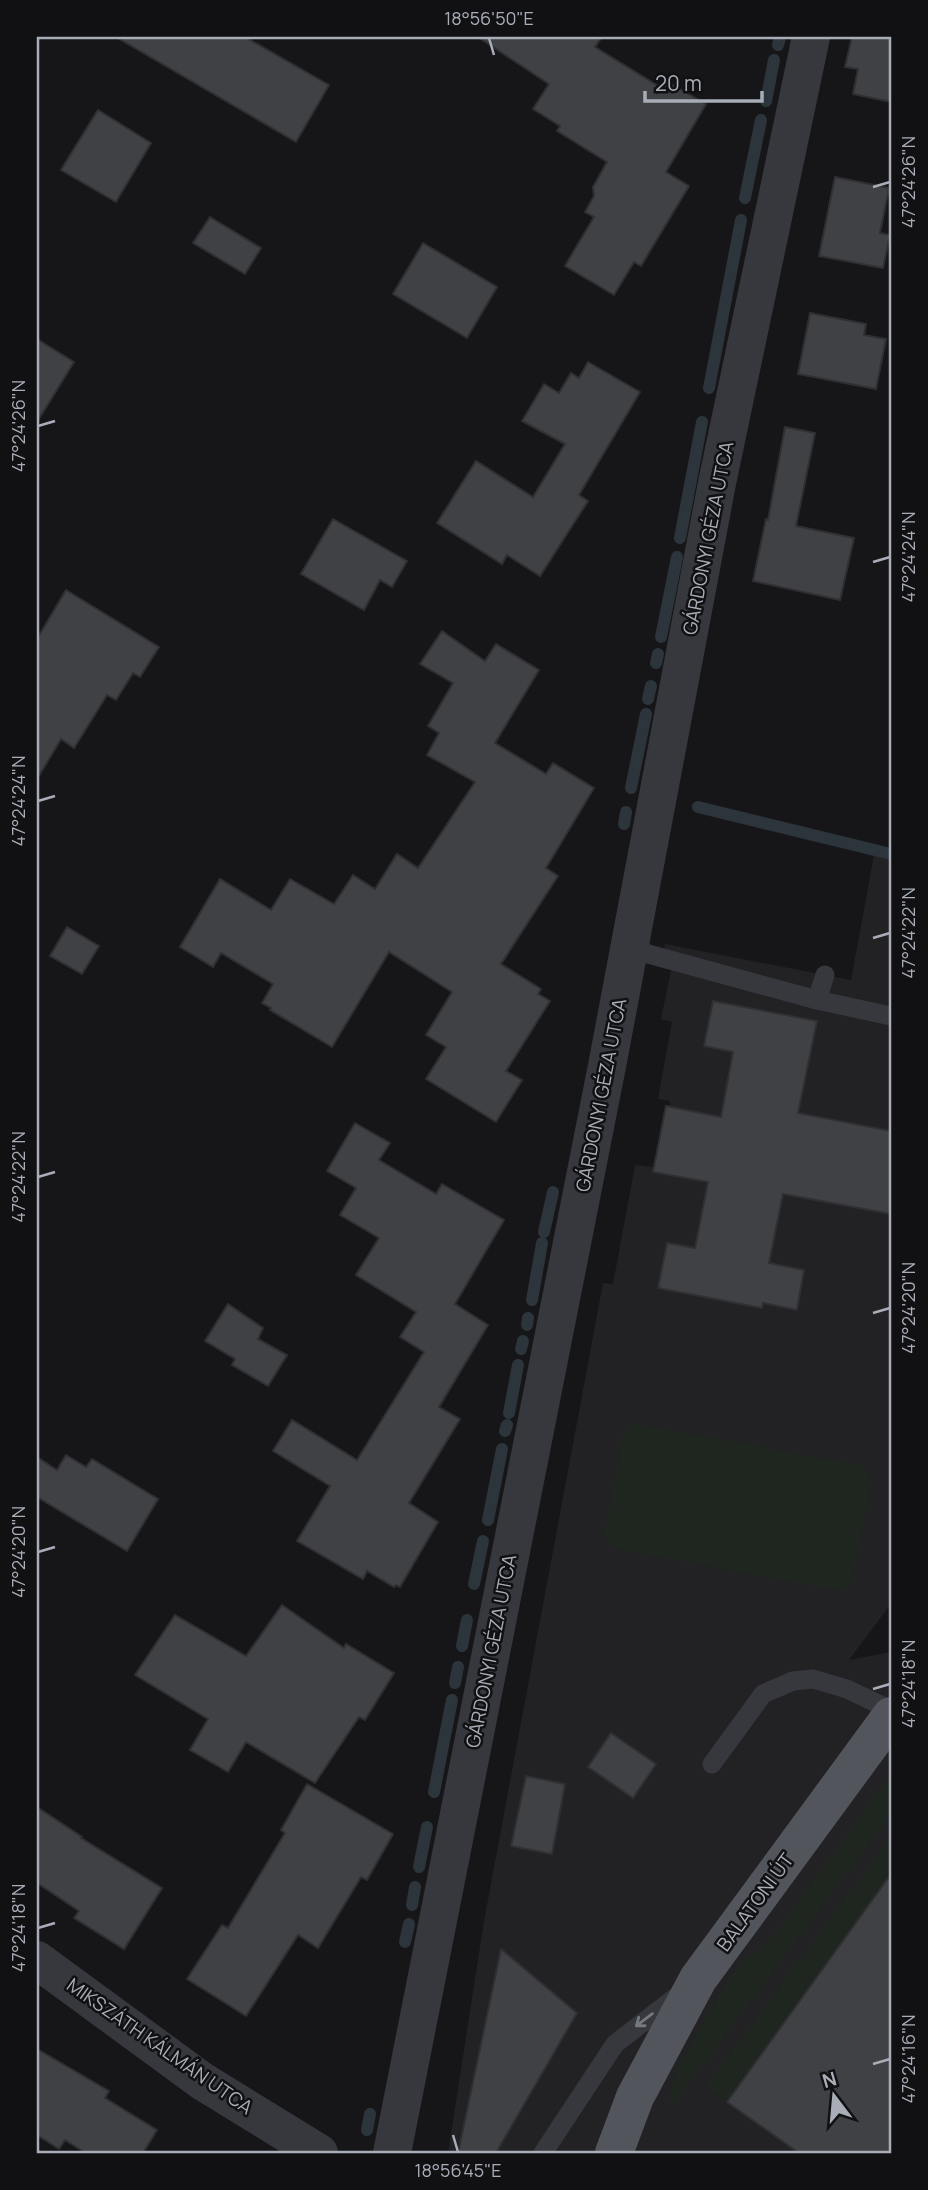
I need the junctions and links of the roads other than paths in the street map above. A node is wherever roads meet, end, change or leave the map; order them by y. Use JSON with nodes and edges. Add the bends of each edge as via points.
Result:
{"nodes":[{"id":1,"x":811,"y":37,"type":"edge"},
{"id":2,"x":629,"y":949,"type":"junction"},
{"id":3,"x":825,"y":975,"type":"dead end"},
{"id":4,"x":817,"y":1000,"type":"junction"},
{"id":5,"x":891,"y":1016,"type":"edge"},
{"id":6,"x":891,"y":1710,"type":"edge"},
{"id":7,"x":891,"y":1716,"type":"edge"},
{"id":8,"x":712,"y":1765,"type":"dead end"},
{"id":9,"x":37,"y":1960,"type":"edge"},
{"id":10,"x":698,"y":1979,"type":"junction"},
{"id":11,"x":635,"y":2098,"type":"junction"},
{"id":12,"x":319,"y":2153,"type":"edge"},
{"id":13,"x":391,"y":2153,"type":"edge"},
{"id":14,"x":543,"y":2153,"type":"edge"},
{"id":15,"x":592,"y":2153,"type":"edge"},
{"id":16,"x":614,"y":2153,"type":"edge"}],
"edges":[{"from":1,"to":2,"type":"street","name":"GÁRDONYI GÉZA UTCA","via":[[717,483]]},
{"from":2,"to":4,"type":"lane"},
{"from":2,"to":13,"type":"street","name":"GÁRDONYI GÉZA UTCA"},
{"from":3,"to":4,"type":"lane"},
{"from":4,"to":5,"type":"lane"},
{"from":6,"to":8,"type":"lane","via":[[847,1689],[813,1679],[793,1681],[763,1694]]},
{"from":7,"to":10,"type":"main road","name":"BALATONI ÚT"},
{"from":9,"to":12,"type":"street","name":"MIKSZÁTH KÁLMÁN UTCA","via":[[202,2081]]},
{"from":10,"to":11,"type":"main road","name":"BALATONI ÚT"},
{"from":10,"to":14,"type":"lane","one_way":true,"via":[[615,2044]]},
{"from":11,"to":15,"type":"main road","name":"BALATONI ÚT"},
{"from":11,"to":16,"type":"main road","name":"BALATONI ÚT"}]}
